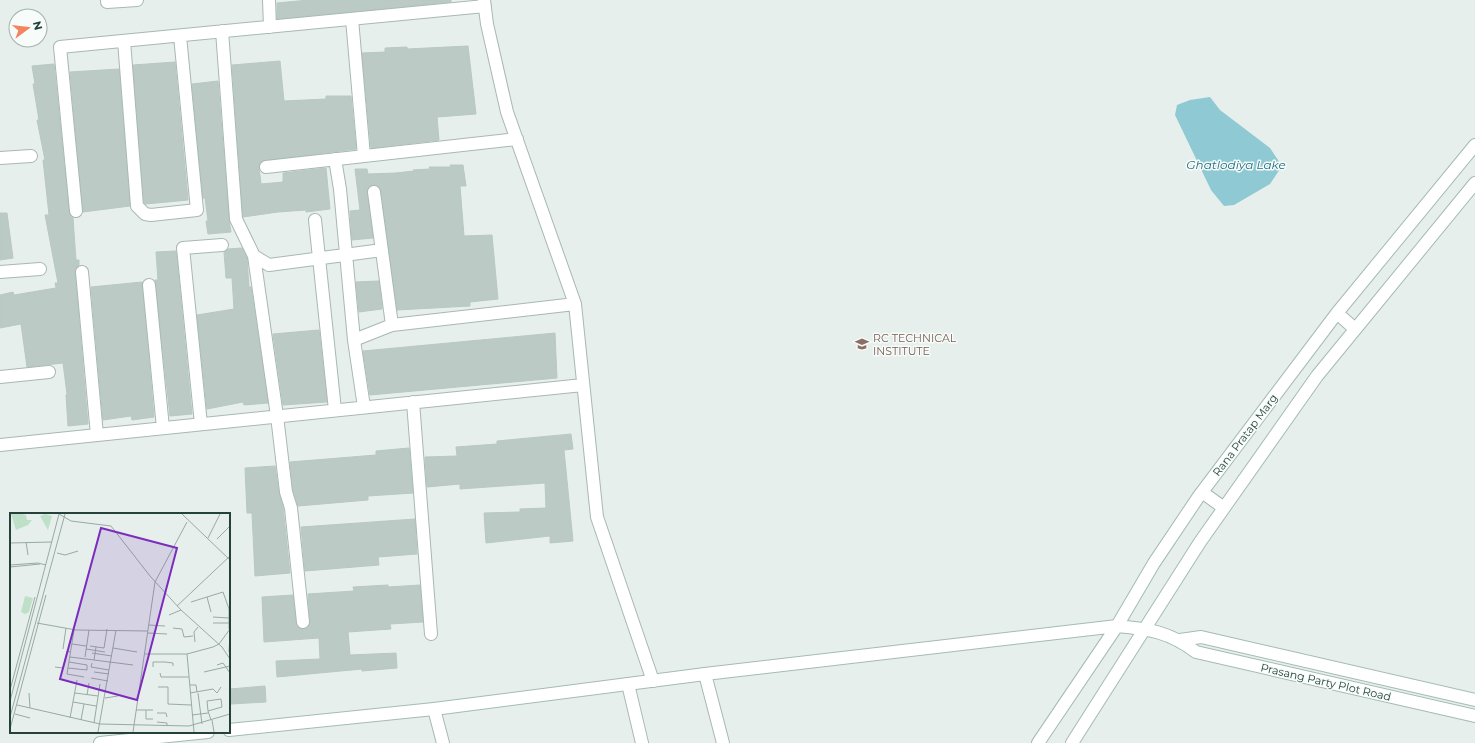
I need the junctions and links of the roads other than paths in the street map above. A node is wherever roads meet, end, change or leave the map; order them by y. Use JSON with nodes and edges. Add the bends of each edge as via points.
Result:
{"nodes":[{"id":1,"x":107,"y":0,"type":"edge"},
{"id":2,"x":137,"y":0,"type":"edge"},
{"id":3,"x":269,"y":0,"type":"edge"},
{"id":4,"x":485,"y":3,"type":"edge"},
{"id":5,"x":352,"y":19,"type":"junction"},
{"id":6,"x":270,"y":27,"type":"junction"},
{"id":7,"x":222,"y":31,"type":"junction"},
{"id":8,"x":180,"y":36,"type":"junction"},
{"id":9,"x":124,"y":41,"type":"junction"},
{"id":10,"x":517,"y":139,"type":"junction"},
{"id":11,"x":1475,"y":145,"type":"edge"},
{"id":12,"x":31,"y":156,"type":"dead end"},
{"id":13,"x":364,"y":156,"type":"junction"},
{"id":14,"x":0,"y":158,"type":"edge"},
{"id":15,"x":335,"y":159,"type":"junction"},
{"id":16,"x":266,"y":167,"type":"dead end"},
{"id":17,"x":1475,"y":183,"type":"edge"},
{"id":18,"x":374,"y":192,"type":"dead end"},
{"id":19,"x":76,"y":211,"type":"dead end"},
{"id":20,"x":315,"y":220,"type":"dead end"},
{"id":21,"x":222,"y":245,"type":"dead end"},
{"id":22,"x":382,"y":250,"type":"junction"},
{"id":23,"x":346,"y":255,"type":"junction"},
{"id":24,"x":254,"y":256,"type":"junction"},
{"id":25,"x":319,"y":258,"type":"junction"},
{"id":26,"x":40,"y":269,"type":"dead end"},
{"id":27,"x":0,"y":272,"type":"edge"},
{"id":28,"x":82,"y":272,"type":"dead end"},
{"id":29,"x":149,"y":286,"type":"dead end"},
{"id":30,"x":574,"y":304,"type":"junction"},
{"id":31,"x":1337,"y":313,"type":"junction"},
{"id":32,"x":392,"y":325,"type":"junction"},
{"id":33,"x":1356,"y":329,"type":"junction"},
{"id":34,"x":354,"y":340,"type":"junction"},
{"id":35,"x":49,"y":372,"type":"dead end"},
{"id":36,"x":0,"y":377,"type":"edge"},
{"id":37,"x":583,"y":385,"type":"junction"},
{"id":38,"x":413,"y":402,"type":"junction"},
{"id":39,"x":364,"y":407,"type":"junction"},
{"id":40,"x":335,"y":410,"type":"junction"},
{"id":41,"x":277,"y":416,"type":"junction"},
{"id":42,"x":201,"y":424,"type":"junction"},
{"id":43,"x":163,"y":428,"type":"junction"},
{"id":44,"x":98,"y":435,"type":"junction"},
{"id":45,"x":0,"y":445,"type":"edge"},
{"id":46,"x":1202,"y":492,"type":"junction"},
{"id":47,"x":1224,"y":508,"type":"junction"},
{"id":48,"x":303,"y":622,"type":"dead end"},
{"id":49,"x":1117,"y":626,"type":"junction"},
{"id":50,"x":1146,"y":628,"type":"junction"},
{"id":51,"x":431,"y":634,"type":"dead end"},
{"id":52,"x":1180,"y":640,"type":"junction"},
{"id":53,"x":705,"y":674,"type":"junction"},
{"id":54,"x":653,"y":681,"type":"junction"},
{"id":55,"x":628,"y":684,"type":"junction"},
{"id":56,"x":1475,"y":700,"type":"edge"},
{"id":57,"x":434,"y":709,"type":"junction"},
{"id":58,"x":1475,"y":716,"type":"edge"},
{"id":59,"x":230,"y":730,"type":"edge"},
{"id":60,"x":198,"y":733,"type":"edge"},
{"id":61,"x":100,"y":743,"type":"edge"},
{"id":62,"x":443,"y":743,"type":"edge"},
{"id":63,"x":642,"y":743,"type":"edge"},
{"id":64,"x":723,"y":743,"type":"edge"},
{"id":65,"x":1038,"y":743,"type":"edge"},
{"id":66,"x":1072,"y":743,"type":"edge"}],
"edges":[{"from":1,"to":2,"type":"street"},
{"from":3,"to":6,"type":"street"},
{"from":4,"to":5,"type":"street"},
{"from":4,"to":10,"type":"street","via":[[487,24]]},
{"from":5,"to":6,"type":"street"},
{"from":5,"to":13,"type":"street"},
{"from":6,"to":7,"type":"street"},
{"from":7,"to":8,"type":"street"},
{"from":7,"to":24,"type":"street","via":[[236,219]]},
{"from":8,"to":9,"type":"street"},
{"from":8,"to":9,"type":"street","via":[[197,210],[151,215],[145,214],[137,206]]},
{"from":9,"to":19,"type":"street","via":[[60,47]]},
{"from":10,"to":13,"type":"street"},
{"from":10,"to":30,"type":"street"},
{"from":11,"to":31,"type":"street","name":"Rana Pratap Marg"},
{"from":12,"to":14,"type":"street"},
{"from":13,"to":15,"type":"street"},
{"from":15,"to":16,"type":"street"},
{"from":15,"to":23,"type":"street"},
{"from":17,"to":33,"type":"street"},
{"from":18,"to":22,"type":"street"},
{"from":20,"to":25,"type":"street"},
{"from":21,"to":42,"type":"street","via":[[183,248]]},
{"from":22,"to":23,"type":"street"},
{"from":22,"to":32,"type":"street"},
{"from":23,"to":25,"type":"street"},
{"from":23,"to":34,"type":"street"},
{"from":24,"to":25,"type":"street","via":[[269,265]]},
{"from":24,"to":41,"type":"street"},
{"from":25,"to":40,"type":"street"},
{"from":26,"to":27,"type":"street"},
{"from":28,"to":44,"type":"street"},
{"from":29,"to":43,"type":"street"},
{"from":30,"to":32,"type":"street"},
{"from":30,"to":37,"type":"street"},
{"from":31,"to":33,"type":"street"},
{"from":31,"to":46,"type":"street","name":"Rana Pratap Marg"},
{"from":32,"to":34,"type":"street"},
{"from":33,"to":47,"type":"street","via":[[1317,376]]},
{"from":34,"to":39,"type":"street"},
{"from":35,"to":36,"type":"street"},
{"from":37,"to":38,"type":"street"},
{"from":37,"to":54,"type":"street","via":[[597,517]]},
{"from":38,"to":39,"type":"street"},
{"from":38,"to":51,"type":"street"},
{"from":39,"to":40,"type":"street"},
{"from":40,"to":41,"type":"street"},
{"from":41,"to":42,"type":"street"},
{"from":41,"to":48,"type":"street","via":[[286,492],[291,508]]},
{"from":42,"to":43,"type":"street"},
{"from":43,"to":44,"type":"street"},
{"from":44,"to":45,"type":"street"},
{"from":46,"to":47,"type":"street"},
{"from":46,"to":49,"type":"street","name":"Rana Pratap Marg","via":[[1154,562]]},
{"from":47,"to":50,"type":"street"},
{"from":49,"to":50,"type":"street","name":"Prasang Party Plot Road"},
{"from":49,"to":53,"type":"street","name":"Prasang Party Plot Road"},
{"from":49,"to":65,"type":"street","name":"Rana Pratap Marg"},
{"from":50,"to":52,"type":"street","name":"Prasang Party Plot Road"},
{"from":50,"to":66,"type":"street"},
{"from":52,"to":56,"type":"street","name":"Prasang Party Plot Road","via":[[1201,637]]},
{"from":52,"to":58,"type":"street","name":"Prasang Party Plot Road","via":[[1196,652]]},
{"from":53,"to":54,"type":"street","name":"Prasang Party Plot Road"},
{"from":53,"to":64,"type":"street"},
{"from":54,"to":55,"type":"street","name":"Prasang Party Plot Road"},
{"from":55,"to":57,"type":"street","name":"Prasang Party Plot Road"},
{"from":55,"to":63,"type":"street"},
{"from":57,"to":59,"type":"street","name":"Prasang Party Plot Road"},
{"from":57,"to":62,"type":"street"},
{"from":60,"to":61,"type":"street"}]}
